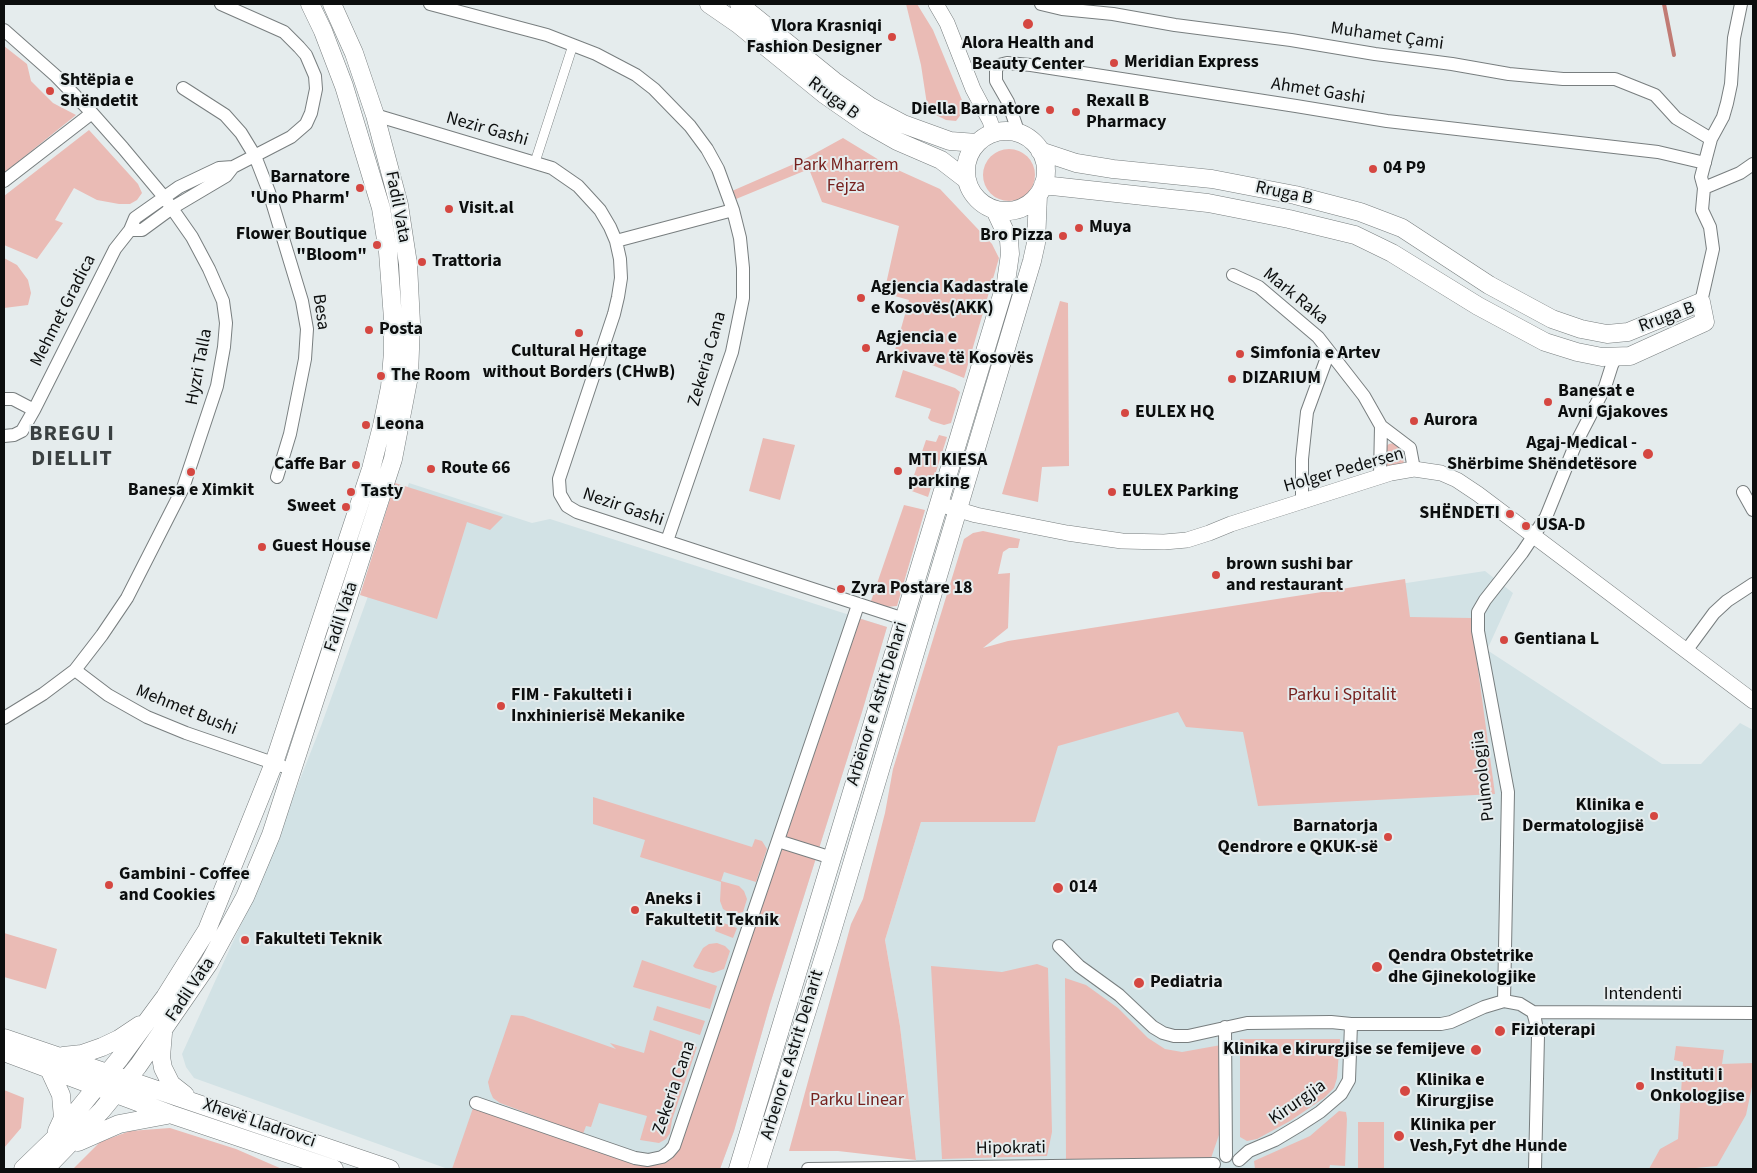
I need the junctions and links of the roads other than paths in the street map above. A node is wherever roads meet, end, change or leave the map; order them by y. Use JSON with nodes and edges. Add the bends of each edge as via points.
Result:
{"nodes":[{"id":1,"x":221,"y":4,"type":"edge"},
{"id":2,"x":310,"y":4,"type":"edge"},
{"id":3,"x":332,"y":4,"type":"edge"},
{"id":4,"x":430,"y":4,"type":"edge"},
{"id":5,"x":710,"y":4,"type":"edge"},
{"id":6,"x":739,"y":4,"type":"edge"},
{"id":7,"x":936,"y":4,"type":"edge"},
{"id":8,"x":1041,"y":4,"type":"edge"},
{"id":9,"x":1741,"y":4,"type":"edge"},
{"id":10,"x":4,"y":30,"type":"edge"},
{"id":11,"x":573,"y":45,"type":"junction"},
{"id":12,"x":183,"y":88,"type":"dead end"},
{"id":13,"x":92,"y":113,"type":"junction"},
{"id":14,"x":375,"y":115,"type":"junction"},
{"id":15,"x":994,"y":134,"type":"junction"},
{"id":16,"x":1019,"y":134,"type":"junction"},
{"id":17,"x":1712,"y":139,"type":"junction"},
{"id":18,"x":978,"y":143,"type":"junction"},
{"id":19,"x":1040,"y":151,"type":"junction"},
{"id":20,"x":255,"y":156,"type":"junction"},
{"id":21,"x":535,"y":162,"type":"junction"},
{"id":22,"x":1706,"y":163,"type":"junction"},
{"id":23,"x":1753,"y":164,"type":"edge"},
{"id":24,"x":233,"y":167,"type":"junction"},
{"id":25,"x":967,"y":180,"type":"junction"},
{"id":26,"x":4,"y":181,"type":"edge"},
{"id":27,"x":1704,"y":188,"type":"junction"},
{"id":28,"x":1040,"y":190,"type":"junction"},
{"id":29,"x":164,"y":197,"type":"junction"},
{"id":30,"x":172,"y":208,"type":"junction"},
{"id":31,"x":734,"y":210,"type":"junction"},
{"id":32,"x":995,"y":210,"type":"junction"},
{"id":33,"x":130,"y":230,"type":"junction"},
{"id":34,"x":616,"y":241,"type":"junction"},
{"id":35,"x":1233,"y":275,"type":"dead end"},
{"id":36,"x":1701,"y":302,"type":"junction"},
{"id":37,"x":1329,"y":352,"type":"junction"},
{"id":38,"x":1616,"y":357,"type":"junction"},
{"id":39,"x":4,"y":399,"type":"edge"},
{"id":40,"x":34,"y":410,"type":"junction"},
{"id":41,"x":1381,"y":426,"type":"junction"},
{"id":42,"x":4,"y":436,"type":"edge"},
{"id":43,"x":1414,"y":469,"type":"junction"},
{"id":44,"x":1380,"y":476,"type":"junction"},
{"id":45,"x":277,"y":477,"type":"dead end"},
{"id":46,"x":1743,"y":492,"type":"dead end"},
{"id":47,"x":1302,"y":502,"type":"junction"},
{"id":48,"x":939,"y":504,"type":"junction"},
{"id":49,"x":958,"y":510,"type":"junction"},
{"id":50,"x":1753,"y":510,"type":"edge"},
{"id":51,"x":1534,"y":536,"type":"junction"},
{"id":52,"x":667,"y":541,"type":"junction"},
{"id":53,"x":1753,"y":584,"type":"edge"},
{"id":54,"x":858,"y":605,"type":"junction"},
{"id":55,"x":904,"y":619,"type":"junction"},
{"id":56,"x":1686,"y":652,"type":"junction"},
{"id":57,"x":75,"y":670,"type":"junction"},
{"id":58,"x":1753,"y":701,"type":"edge"},
{"id":59,"x":4,"y":718,"type":"edge"},
{"id":60,"x":274,"y":762,"type":"junction"},
{"id":61,"x":292,"y":769,"type":"junction"},
{"id":62,"x":778,"y":841,"type":"junction"},
{"id":63,"x":832,"y":858,"type":"junction"},
{"id":64,"x":829,"y":941,"type":"joint"},
{"id":65,"x":1059,"y":946,"type":"dead end"},
{"id":66,"x":1504,"y":1001,"type":"junction"},
{"id":67,"x":1533,"y":1012,"type":"junction"},
{"id":68,"x":1753,"y":1013,"type":"edge"},
{"id":69,"x":150,"y":1018,"type":"junction"},
{"id":70,"x":1351,"y":1024,"type":"junction"},
{"id":71,"x":1225,"y":1027,"type":"junction"},
{"id":72,"x":164,"y":1030,"type":"junction"},
{"id":73,"x":4,"y":1038,"type":"edge"},
{"id":74,"x":4,"y":1052,"type":"edge"},
{"id":75,"x":52,"y":1062,"type":"junction"},
{"id":76,"x":108,"y":1074,"type":"junction"},
{"id":77,"x":127,"y":1080,"type":"junction"},
{"id":78,"x":97,"y":1088,"type":"junction"},
{"id":79,"x":115,"y":1094,"type":"junction"},
{"id":80,"x":198,"y":1103,"type":"junction"},
{"id":81,"x":476,"y":1103,"type":"dead end"},
{"id":82,"x":170,"y":1114,"type":"junction"},
{"id":83,"x":57,"y":1146,"type":"junction"},
{"id":84,"x":1226,"y":1156,"type":"junction"},
{"id":85,"x":311,"y":1164,"type":"edge"},
{"id":86,"x":1241,"y":1165,"type":"edge"},
{"id":87,"x":1213,"y":1166,"type":"edge"},
{"id":88,"x":23,"y":1169,"type":"edge"},
{"id":89,"x":45,"y":1169,"type":"edge"},
{"id":90,"x":334,"y":1169,"type":"edge"},
{"id":91,"x":390,"y":1169,"type":"edge"},
{"id":92,"x":738,"y":1169,"type":"edge"},
{"id":93,"x":757,"y":1169,"type":"edge"},
{"id":94,"x":808,"y":1169,"type":"edge"},
{"id":95,"x":1535,"y":1169,"type":"edge"}],
"edges":[{"from":1,"to":20,"type":"street","via":[[284,32],[306,55],[315,76],[314,100],[306,124],[291,137]]},
{"from":2,"to":60,"type":"main road","name":"Fadil Vata","via":[[341,76],[381,208],[392,289],[393,352],[390,386],[371,468]]},
{"from":3,"to":14,"type":"main road","name":"Fadil Vata","via":[[354,53]]},
{"from":4,"to":11,"type":"street","name":"Zekeria Cana","via":[[548,35]]},
{"from":5,"to":25,"type":"main road","name":"Rruga B","via":[[867,124],[941,160]]},
{"from":6,"to":18,"type":"main road","name":"Rruga B","via":[[871,107],[903,124],[950,141]]},
{"from":7,"to":15,"type":"street"},
{"from":8,"to":17,"type":"street","name":"Muhamet Çami","via":[[1509,74],[1615,79],[1655,95],[1676,118]]},
{"from":9,"to":17,"type":"street","via":[[1727,103]]},
{"from":10,"to":13,"type":"street","name":"Hyzri Talla"},
{"from":11,"to":21,"type":"street"},
{"from":11,"to":31,"type":"street","name":"Zekeria Cana","via":[[636,75],[672,105],[707,149]]},
{"from":12,"to":20,"type":"street","name":"Besa","via":[[225,115]]},
{"from":13,"to":26,"type":"street"},
{"from":13,"to":29,"type":"street","name":"Hyzri Talla"},
{"from":14,"to":21,"type":"street","name":"Nezir Gashi"},
{"from":14,"to":61,"type":"main road","name":"Fadil Vata","via":[[399,205],[408,264],[409,376],[386,481]]},
{"from":15,"to":16,"type":"main road","via":[[1006,131]]},
{"from":15,"to":18,"type":"main road"},
{"from":16,"to":19,"type":"main road","via":[[1030,139]]},
{"from":16,"to":22,"type":"street","name":"Ahmet Gashi","via":[[1008,102],[996,81],[996,68],[1007,63],[1387,121],[1658,152]]},
{"from":17,"to":22,"type":"street"},
{"from":18,"to":25,"type":"main road","via":[[967,161]]},
{"from":19,"to":28,"type":"main road","via":[[1046,170]]},
{"from":19,"to":36,"type":"main road","name":"Rruga B","via":[[1076,163],[1212,179],[1360,212],[1402,228],[1489,285],[1552,319],[1581,329],[1607,334],[1628,332]]},
{"from":20,"to":24,"type":"street"},
{"from":20,"to":45,"type":"street","name":"Besa","via":[[296,278],[307,329],[305,359],[292,427]]},
{"from":21,"to":34,"type":"street","name":"Nezir Gashi","via":[[552,168],[578,186],[600,210]]},
{"from":22,"to":27,"type":"street","via":[[1701,178]]},
{"from":23,"to":27,"type":"street"},
{"from":24,"to":29,"type":"street","via":[[219,168]]},
{"from":24,"to":30,"type":"street","via":[[226,176]]},
{"from":25,"to":32,"type":"main road","via":[[977,199]]},
{"from":27,"to":36,"type":"street","via":[[1702,210],[1710,228],[1713,249]]},
{"from":28,"to":32,"type":"main road","via":[[1030,203],[1019,209]]},
{"from":28,"to":38,"type":"main road","name":"Rruga B","via":[[1208,203],[1355,235],[1545,342],[1577,352]]},
{"from":28,"to":49,"type":"main road","name":"Arbënor e Astrit Dehari","via":[[1032,261]]},
{"from":29,"to":30,"type":"street","name":"Hyzri Talla"},
{"from":29,"to":33,"type":"street","name":"Mehmet Gradica","via":[[135,218]]},
{"from":30,"to":33,"type":"street","via":[[142,230]]},
{"from":30,"to":57,"type":"street","name":"Hyzri Talla","via":[[199,249],[226,317],[217,386],[172,512],[127,598]]},
{"from":31,"to":34,"type":"street"},
{"from":31,"to":52,"type":"street","name":"Zekeria Cana","via":[[743,268],[743,298],[738,326]]},
{"from":32,"to":48,"type":"main road","name":"Arbënor e Astrit Dehari","via":[[1009,240],[1009,268]]},
{"from":33,"to":40,"type":"street","name":"Mehmet Gradica","via":[[114,250]]},
{"from":34,"to":52,"type":"street","name":"Nezir Gashi","via":[[620,259],[618,297],[559,488],[561,498],[571,510]]},
{"from":35,"to":37,"type":"street","name":"Mark Raka","via":[[1260,287],[1318,337]]},
{"from":36,"to":38,"type":"main road","name":"Rruga B","via":[[1705,322],[1630,356]]},
{"from":37,"to":41,"type":"street","name":"Mark Raka","via":[[1364,396]]},
{"from":37,"to":47,"type":"street","via":[[1307,412]]},
{"from":38,"to":51,"type":"street","name":"Pulmologjia","via":[[1546,518]]},
{"from":39,"to":40,"type":"street","via":[[13,399]]},
{"from":40,"to":42,"type":"street","name":"Mehmet Gradica","via":[[22,431],[14,436]]},
{"from":41,"to":43,"type":"street","name":"Mark Raka","via":[[1410,448]]},
{"from":41,"to":44,"type":"street"},
{"from":43,"to":44,"type":"street","name":"Holger Pedersen"},
{"from":43,"to":51,"type":"street","name":"Holger Pedersen","via":[[1441,473],[1457,480]]},
{"from":44,"to":47,"type":"street","name":"Holger Pedersen"},
{"from":46,"to":50,"type":"street"},
{"from":47,"to":49,"type":"street","name":"Holger Pedersen","via":[[1187,540],[1143,542],[1067,533]]},
{"from":48,"to":49,"type":"street","name":"Holger Pedersen"},
{"from":48,"to":55,"type":"main road","name":"Arbënor e Astrit Dehari"},
{"from":49,"to":64,"type":"main road","name":"Arbënor e Astrit Dehari"},
{"from":51,"to":56,"type":"street","name":"Holger Pedersen"},
{"from":51,"to":66,"type":"street","name":"Pulmologjia","via":[[1485,600],[1477,621],[1508,792]]},
{"from":52,"to":54,"type":"street","name":"Nezir Gashi"},
{"from":53,"to":56,"type":"street","via":[[1714,613]]},
{"from":54,"to":55,"type":"street","name":"Nezir Gashi"},
{"from":54,"to":62,"type":"street","name":"Zekeria Cana"},
{"from":55,"to":63,"type":"main road","name":"Arbënor e Astrit Dehari"},
{"from":56,"to":58,"type":"street","name":"Holger Pedersen"},
{"from":57,"to":59,"type":"street","name":"Hyzri Talla"},
{"from":57,"to":60,"type":"street","name":"Mehmet Bushi","via":[[108,695],[147,717]]},
{"from":60,"to":61,"type":"street","name":"Mehmet Bushi"},
{"from":60,"to":69,"type":"main road","name":"Fadil Vata","via":[[207,930]]},
{"from":61,"to":72,"type":"main road","name":"Fadil Vata","via":[[245,898],[209,963]]},
{"from":62,"to":63,"type":"street"},
{"from":62,"to":81,"type":"street","name":"Zekeria Cana","via":[[677,1138],[669,1152],[648,1160],[635,1158]]},
{"from":63,"to":92,"type":"main road","name":"Arbënor e Astrit Dehari"},
{"from":64,"to":93,"type":"main road","name":"Arbenor e Astrit Deharit"},
{"from":65,"to":71,"type":"street","via":[[1163,1033],[1181,1037]]},
{"from":66,"to":67,"type":"street","via":[[1520,1004]]},
{"from":66,"to":70,"type":"street","via":[[1441,1024]]},
{"from":67,"to":68,"type":"street","name":"Intendenti"},
{"from":67,"to":95,"type":"street","via":[[1538,1035]]},
{"from":69,"to":75,"type":"main road","via":[[102,1047]]},
{"from":69,"to":76,"type":"main road","name":"Fadil Vata"},
{"from":70,"to":71,"type":"street","via":[[1247,1023]]},
{"from":70,"to":86,"type":"street","name":"Kirurgjia","via":[[1348,1080],[1341,1094],[1320,1112],[1276,1140],[1249,1151]]},
{"from":71,"to":84,"type":"street"},
{"from":72,"to":77,"type":"main road","name":"Fadil Vata"},
{"from":72,"to":80,"type":"main road","via":[[161,1057],[166,1077],[178,1092]]},
{"from":73,"to":75,"type":"main road"},
{"from":74,"to":75,"type":"main road"},
{"from":75,"to":76,"type":"main road","name":"Xhevë Lladrovci"},
{"from":75,"to":78,"type":"main road","name":"Xhevë Lladrovci"},
{"from":75,"to":83,"type":"main road","via":[[62,1095],[63,1118]]},
{"from":76,"to":77,"type":"main road","name":"Xhevë Lladrovci"},
{"from":76,"to":78,"type":"main road","name":"Fadil Vata"},
{"from":77,"to":79,"type":"main road","name":"Fadil Vata"},
{"from":77,"to":80,"type":"main road","name":"Xhevë Lladrovci"},
{"from":78,"to":79,"type":"main road","name":"Xhevë Lladrovci"},
{"from":78,"to":83,"type":"main road","name":"Fadil Vata"},
{"from":79,"to":82,"type":"main road","name":"Xhevë Lladrovci"},
{"from":79,"to":83,"type":"main road","name":"Fadil Vata"},
{"from":80,"to":91,"type":"main road","name":"Xhevë Lladrovci"},
{"from":82,"to":83,"type":"main road","via":[[119,1124]]},
{"from":82,"to":85,"type":"main road","name":"Xhevë Lladrovci"},
{"from":83,"to":88,"type":"main road"},
{"from":83,"to":89,"type":"main road"},
{"from":84,"to":86,"type":"street","via":[[1233,1157]]},
{"from":84,"to":87,"type":"street","name":"Hipokrati"},
{"from":85,"to":90,"type":"main road","name":"Xhevë Lladrovci"},
{"from":87,"to":94,"type":"street","name":"Hipokrati"}]}
